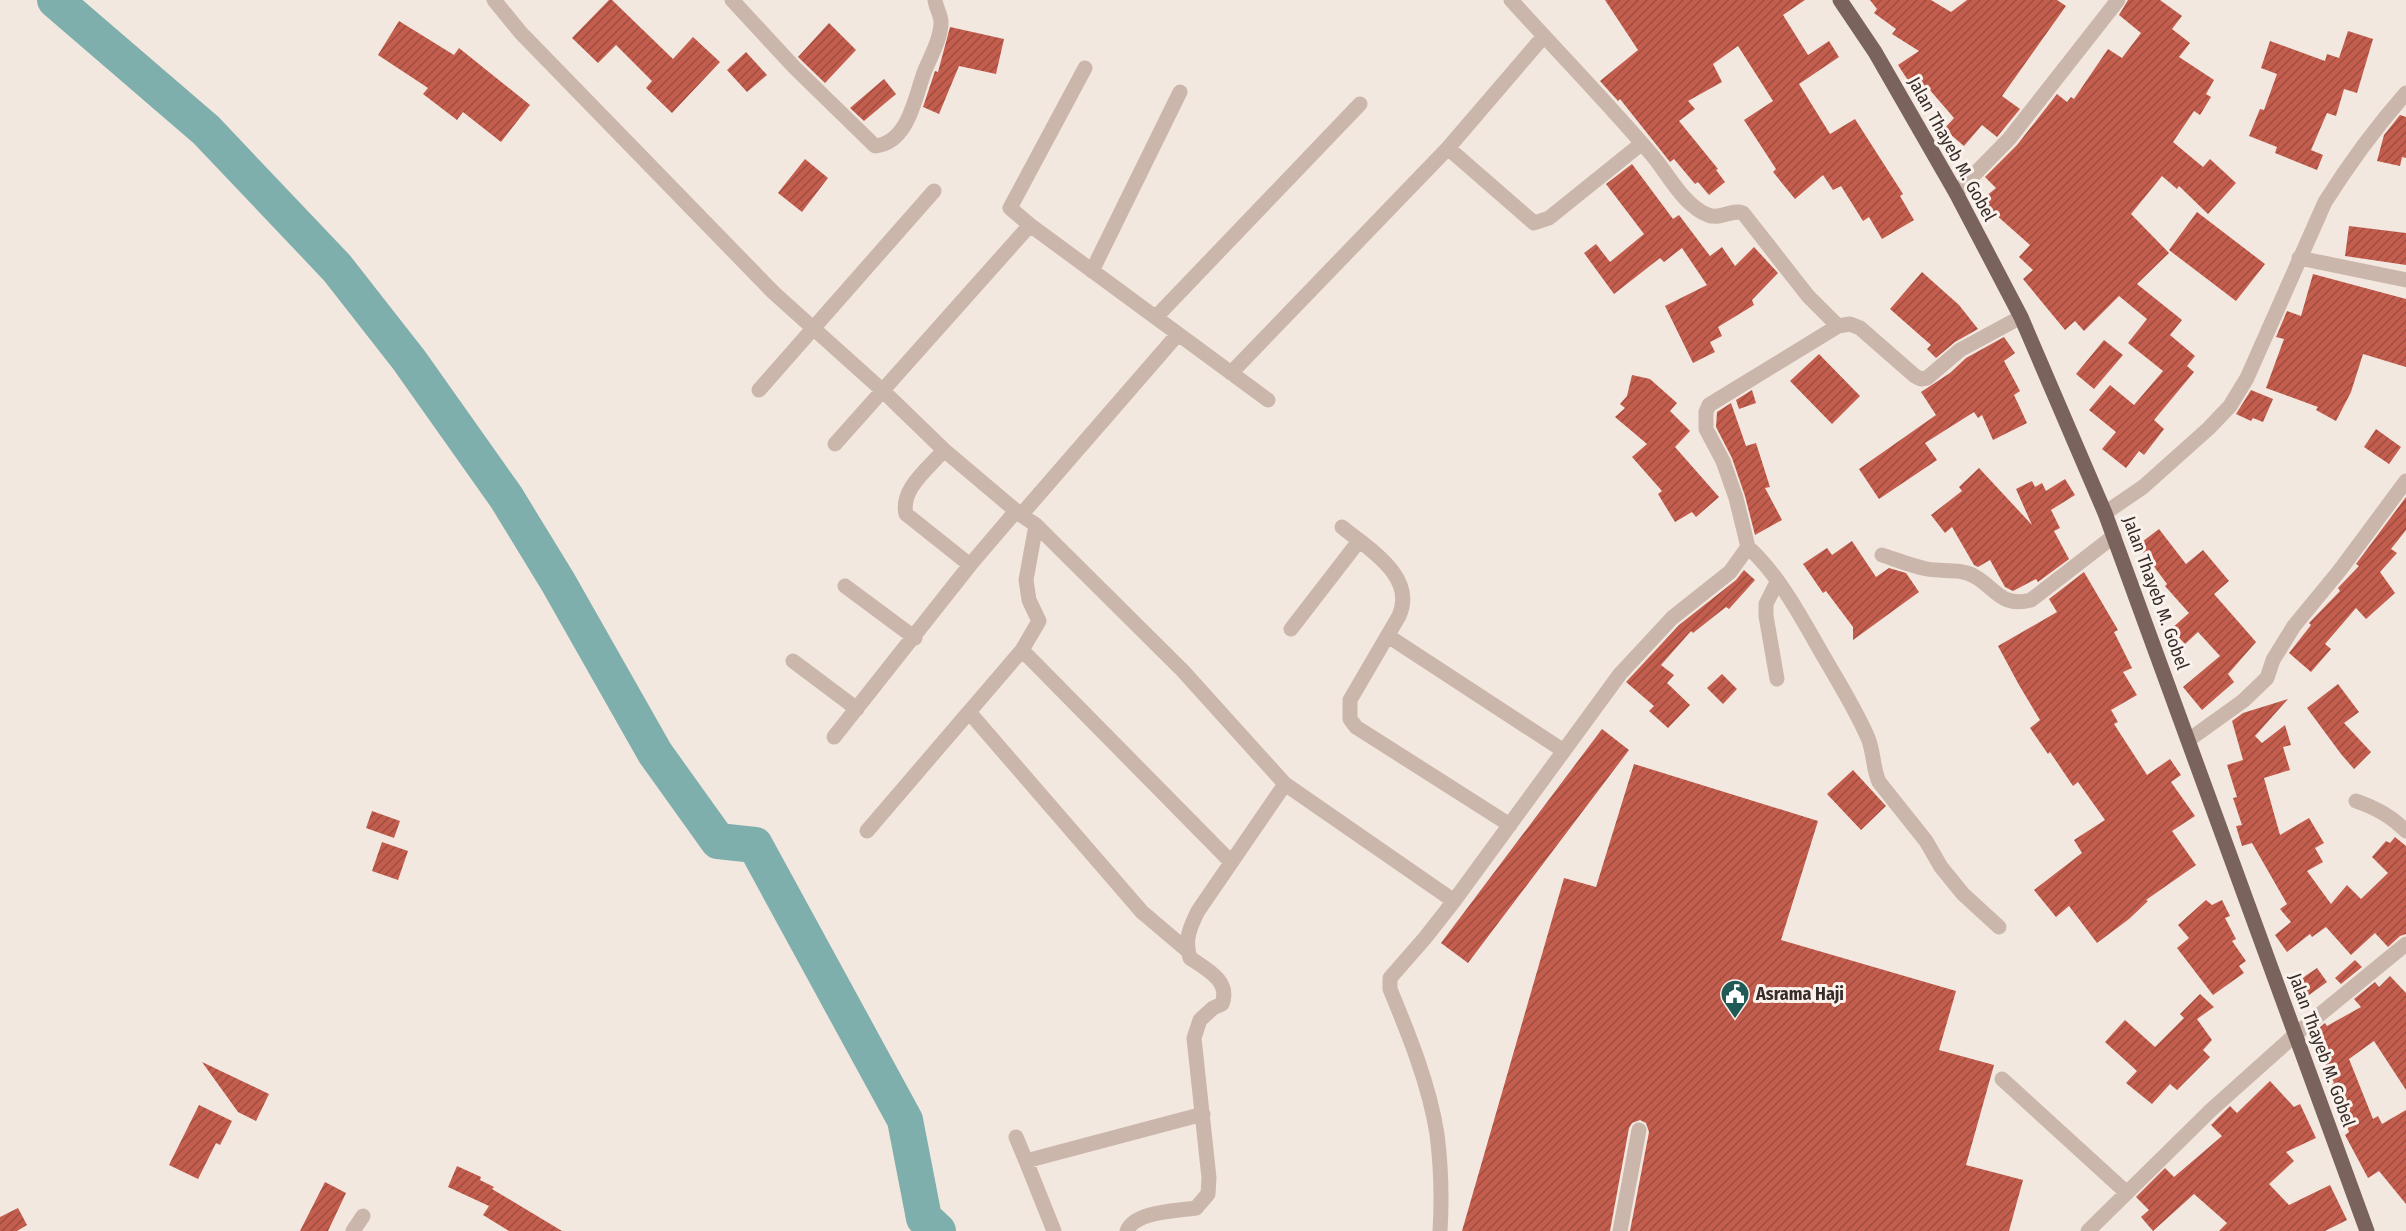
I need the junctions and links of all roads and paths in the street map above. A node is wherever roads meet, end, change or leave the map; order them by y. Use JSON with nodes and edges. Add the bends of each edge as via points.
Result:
{"nodes":[{"id":1,"x":494,"y":0,"type":"edge"},
{"id":2,"x":732,"y":0,"type":"edge"},
{"id":3,"x":935,"y":0,"type":"edge"},
{"id":4,"x":1510,"y":0,"type":"edge"},
{"id":5,"x":1840,"y":0,"type":"edge"},
{"id":6,"x":2118,"y":0,"type":"edge"},
{"id":7,"x":1544,"y":36,"type":"junction"},
{"id":8,"x":1085,"y":68,"type":"dead end"},
{"id":9,"x":1180,"y":92,"type":"dead end"},
{"id":10,"x":2406,"y":93,"type":"edge"},
{"id":11,"x":1360,"y":104,"type":"dead end"},
{"id":12,"x":1641,"y":144,"type":"junction"},
{"id":13,"x":1448,"y":148,"type":"junction"},
{"id":14,"x":934,"y":191,"type":"dead end"},
{"id":15,"x":1956,"y":193,"type":"junction"},
{"id":16,"x":1030,"y":225,"type":"junction"},
{"id":17,"x":2299,"y":258,"type":"junction"},
{"id":18,"x":1092,"y":271,"type":"junction"},
{"id":19,"x":2406,"y":280,"type":"edge"},
{"id":20,"x":1156,"y":317,"type":"junction"},
{"id":21,"x":2021,"y":317,"type":"junction"},
{"id":22,"x":1838,"y":326,"type":"junction"},
{"id":23,"x":814,"y":328,"type":"junction"},
{"id":24,"x":1178,"y":334,"type":"junction"},
{"id":25,"x":1231,"y":373,"type":"junction"},
{"id":26,"x":759,"y":390,"type":"dead end"},
{"id":27,"x":882,"y":390,"type":"junction"},
{"id":28,"x":1268,"y":400,"type":"dead end"},
{"id":29,"x":835,"y":444,"type":"dead end"},
{"id":30,"x":944,"y":450,"type":"junction"},
{"id":31,"x":2406,"y":482,"type":"edge"},
{"id":32,"x":1019,"y":513,"type":"junction"},
{"id":33,"x":2105,"y":513,"type":"junction"},
{"id":34,"x":1036,"y":525,"type":"junction"},
{"id":35,"x":1342,"y":527,"type":"dead end"},
{"id":36,"x":2114,"y":536,"type":"junction"},
{"id":37,"x":1359,"y":541,"type":"junction"},
{"id":38,"x":1748,"y":547,"type":"junction"},
{"id":39,"x":1882,"y":555,"type":"dead end"},
{"id":40,"x":970,"y":565,"type":"junction"},
{"id":41,"x":1777,"y":582,"type":"junction"},
{"id":42,"x":845,"y":586,"type":"dead end"},
{"id":43,"x":1292,"y":629,"type":"dead end"},
{"id":44,"x":1388,"y":636,"type":"junction"},
{"id":45,"x":915,"y":638,"type":"junction"},
{"id":46,"x":1022,"y":650,"type":"junction"},
{"id":47,"x":793,"y":661,"type":"dead end"},
{"id":48,"x":1777,"y":679,"type":"dead end"},
{"id":49,"x":857,"y":709,"type":"junction"},
{"id":50,"x":969,"y":712,"type":"junction"},
{"id":51,"x":834,"y":737,"type":"dead end"},
{"id":52,"x":2190,"y":739,"type":"junction"},
{"id":53,"x":1564,"y":752,"type":"junction"},
{"id":54,"x":1285,"y":784,"type":"junction"},
{"id":55,"x":2356,"y":801,"type":"dead end"},
{"id":56,"x":1510,"y":825,"type":"junction"},
{"id":57,"x":867,"y":831,"type":"dead end"},
{"id":58,"x":2406,"y":831,"type":"edge"},
{"id":59,"x":1231,"y":862,"type":"junction"},
{"id":60,"x":1454,"y":901,"type":"junction"},
{"id":61,"x":1999,"y":927,"type":"dead end"},
{"id":62,"x":2406,"y":944,"type":"edge"},
{"id":63,"x":1188,"y":951,"type":"junction"},
{"id":64,"x":2296,"y":1034,"type":"junction"},
{"id":65,"x":2002,"y":1079,"type":"dead end"},
{"id":66,"x":1203,"y":1114,"type":"junction"},
{"id":67,"x":1639,"y":1130,"type":"dead end"},
{"id":68,"x":1016,"y":1137,"type":"dead end"},
{"id":69,"x":1026,"y":1161,"type":"junction"},
{"id":70,"x":2127,"y":1193,"type":"junction"},
{"id":71,"x":363,"y":1216,"type":"dead end"},
{"id":72,"x":353,"y":1231,"type":"edge"},
{"id":73,"x":1054,"y":1231,"type":"edge"},
{"id":74,"x":1127,"y":1231,"type":"edge"},
{"id":75,"x":1440,"y":1231,"type":"edge"},
{"id":76,"x":1620,"y":1231,"type":"edge"},
{"id":77,"x":2088,"y":1231,"type":"edge"},
{"id":78,"x":2367,"y":1231,"type":"edge"}],
"edges":[{"from":1,"to":23,"type":"street","via":[[521,33]]},
{"from":2,"to":3,"type":"street","via":[[875,146],[891,141],[914,110],[941,23]]},
{"from":4,"to":7,"type":"street"},
{"from":5,"to":15,"type":"main road","name":"Jalan Thayeb M. Gobel","via":[[1875,52]]},
{"from":6,"to":15,"type":"street","via":[[2009,139]]},
{"from":7,"to":12,"type":"street"},
{"from":7,"to":13,"type":"street"},
{"from":8,"to":16,"type":"street","via":[[1010,208]]},
{"from":9,"to":18,"type":"street"},
{"from":10,"to":17,"type":"street","via":[[2339,179]]},
{"from":11,"to":20,"type":"street"},
{"from":12,"to":13,"type":"street","via":[[1550,218],[1534,223]]},
{"from":12,"to":22,"type":"street","via":[[1700,210],[1714,217],[1743,213],[1808,296]]},
{"from":13,"to":25,"type":"street"},
{"from":14,"to":23,"type":"street"},
{"from":15,"to":21,"type":"main road","name":"Jalan Thayeb M. Gobel"},
{"from":16,"to":18,"type":"street"},
{"from":16,"to":27,"type":"street"},
{"from":17,"to":19,"type":"street"},
{"from":17,"to":33,"type":"street","via":[[2251,370],[2230,406],[2143,487]]},
{"from":18,"to":20,"type":"street"},
{"from":20,"to":24,"type":"street"},
{"from":21,"to":22,"type":"street","via":[[1960,350],[1921,379],[1860,328],[1850,324]]},
{"from":21,"to":33,"type":"main road","name":"Jalan Thayeb M. Gobel"},
{"from":22,"to":38,"type":"street","via":[[1708,407],[1706,429],[1733,489]]},
{"from":23,"to":26,"type":"street"},
{"from":23,"to":27,"type":"street"},
{"from":24,"to":25,"type":"street"},
{"from":24,"to":32,"type":"street"},
{"from":25,"to":28,"type":"street"},
{"from":27,"to":29,"type":"street"},
{"from":27,"to":30,"type":"street"},
{"from":30,"to":32,"type":"street"},
{"from":30,"to":40,"type":"street","via":[[908,491],[906,514]]},
{"from":31,"to":52,"type":"street","via":[[2294,626],[2267,678],[2243,701]]},
{"from":32,"to":34,"type":"street"},
{"from":32,"to":40,"type":"street"},
{"from":33,"to":36,"type":"main road","name":"Jalan Thayeb M. Gobel"},
{"from":34,"to":46,"type":"street","via":[[1026,580],[1029,600],[1039,621]]},
{"from":34,"to":54,"type":"street","via":[[1183,671]]},
{"from":35,"to":37,"type":"street"},
{"from":36,"to":39,"type":"street","via":[[2031,600],[2021,603],[2000,597],[1972,574],[1926,569]]},
{"from":36,"to":52,"type":"main road","name":"Jalan Thayeb M. Gobel"},
{"from":37,"to":43,"type":"street"},
{"from":37,"to":44,"type":"street","via":[[1392,568],[1401,588],[1402,608]]},
{"from":38,"to":41,"type":"street"},
{"from":38,"to":53,"type":"street","via":[[1730,572],[1672,618],[1620,674]]},
{"from":40,"to":45,"type":"street"},
{"from":41,"to":48,"type":"street","via":[[1768,597],[1766,616]]},
{"from":41,"to":61,"type":"street","via":[[1851,704],[1871,745],[1879,782],[1963,894]]},
{"from":42,"to":45,"type":"street"},
{"from":44,"to":53,"type":"street"},
{"from":44,"to":56,"type":"street","via":[[1350,700],[1350,719],[1356,727]]},
{"from":45,"to":49,"type":"street"},
{"from":46,"to":50,"type":"street"},
{"from":46,"to":59,"type":"street"},
{"from":47,"to":49,"type":"street"},
{"from":49,"to":51,"type":"street"},
{"from":50,"to":57,"type":"street"},
{"from":50,"to":63,"type":"street","via":[[1142,912]]},
{"from":52,"to":64,"type":"main road","name":"Jalan Thayeb M. Gobel"},
{"from":53,"to":56,"type":"street"},
{"from":54,"to":59,"type":"street"},
{"from":54,"to":60,"type":"street"},
{"from":55,"to":58,"type":"street","via":[[2391,817]]},
{"from":56,"to":60,"type":"street"},
{"from":59,"to":63,"type":"street","via":[[1190,927]]},
{"from":60,"to":75,"type":"street","via":[[1389,983],[1437,1134]]},
{"from":62,"to":64,"type":"street"},
{"from":63,"to":66,"type":"street","via":[[1191,958],[1220,980],[1225,999],[1200,1020],[1194,1038]]},
{"from":64,"to":70,"type":"street"},
{"from":64,"to":78,"type":"main road","name":"Jalan Thayeb M. Gobel"},
{"from":65,"to":70,"type":"street"},
{"from":66,"to":69,"type":"street"},
{"from":66,"to":74,"type":"street","via":[[1209,1178],[1206,1200],[1196,1208],[1144,1216],[1132,1221]]},
{"from":67,"to":76,"type":"street"},
{"from":68,"to":69,"type":"street"},
{"from":69,"to":73,"type":"street"},
{"from":70,"to":77,"type":"street"},
{"from":71,"to":72,"type":"street"}]}
